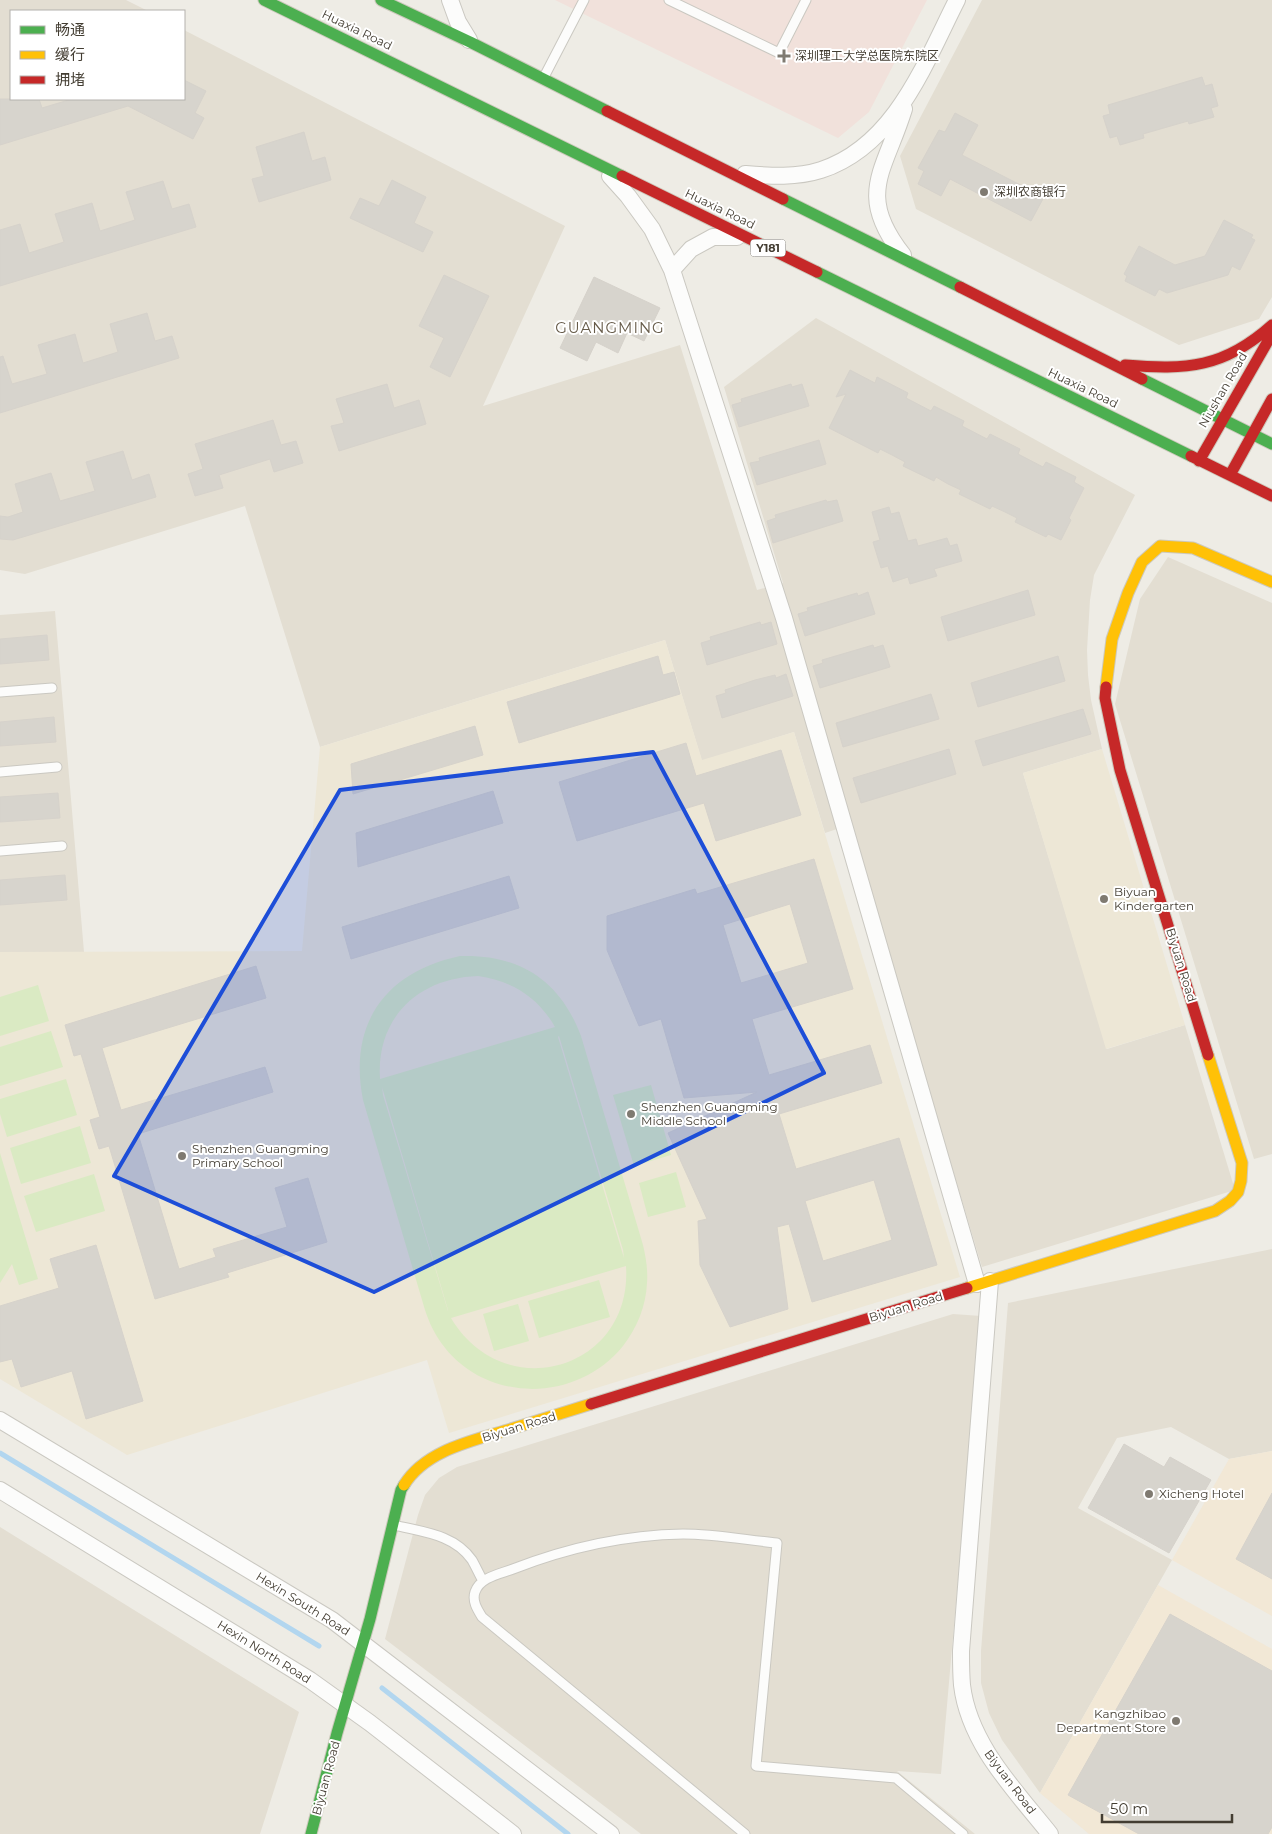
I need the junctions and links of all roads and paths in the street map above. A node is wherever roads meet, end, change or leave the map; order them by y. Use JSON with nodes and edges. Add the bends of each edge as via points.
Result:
{"nodes":[{"id":1,"x":264,"y":0,"type":"edge"},
{"id":2,"x":381,"y":0,"type":"edge"},
{"id":3,"x":450,"y":0,"type":"edge"},
{"id":4,"x":584,"y":0,"type":"edge"},
{"id":5,"x":669,"y":0,"type":"edge"},
{"id":6,"x":806,"y":0,"type":"edge"},
{"id":7,"x":957,"y":0,"type":"edge"},
{"id":8,"x":470,"y":42,"type":"junction"},
{"id":9,"x":543,"y":79,"type":"junction"},
{"id":10,"x":908,"y":97,"type":"junction"},
{"id":11,"x":602,"y":167,"type":"junction"},
{"id":12,"x":731,"y":173,"type":"junction"},
{"id":13,"x":744,"y":236,"type":"junction"},
{"id":14,"x":908,"y":262,"type":"junction"},
{"id":15,"x":672,"y":270,"type":"junction"},
{"id":16,"x":1272,"y":325,"type":"edge"},
{"id":17,"x":1272,"y":334,"type":"edge"},
{"id":18,"x":1113,"y":364,"type":"junction"},
{"id":19,"x":1272,"y":399,"type":"edge"},
{"id":20,"x":1222,"y":419,"type":"junction"},
{"id":21,"x":1252,"y":434,"type":"junction"},
{"id":22,"x":1272,"y":444,"type":"edge"},
{"id":23,"x":1199,"y":461,"type":"junction"},
{"id":24,"x":1230,"y":475,"type":"junction"},
{"id":25,"x":1272,"y":496,"type":"edge"},
{"id":26,"x":1272,"y":582,"type":"edge"},
{"id":27,"x":52,"y":688,"type":"dead end"},
{"id":28,"x":0,"y":692,"type":"edge"},
{"id":29,"x":57,"y":767,"type":"dead end"},
{"id":30,"x":0,"y":772,"type":"edge"},
{"id":31,"x":62,"y":846,"type":"dead end"},
{"id":32,"x":0,"y":851,"type":"edge"},
{"id":33,"x":984,"y":1283,"type":"junction"},
{"id":34,"x":0,"y":1420,"type":"edge"},
{"id":35,"x":0,"y":1490,"type":"edge"},
{"id":36,"x":392,"y":1525,"type":"junction"},
{"id":37,"x":483,"y":1581,"type":"junction"},
{"id":38,"x":363,"y":1643,"type":"junction"},
{"id":39,"x":345,"y":1705,"type":"junction"},
{"id":40,"x":311,"y":1834,"type":"edge"},
{"id":41,"x":513,"y":1834,"type":"edge"},
{"id":42,"x":611,"y":1834,"type":"edge"},
{"id":43,"x":745,"y":1834,"type":"edge"},
{"id":44,"x":963,"y":1834,"type":"edge"},
{"id":45,"x":1050,"y":1834,"type":"edge"}],
"edges":[{"from":1,"to":11,"type":"main road","name":"Huaxia Road","number":"Y181"},
{"from":2,"to":8,"type":"main road"},
{"from":3,"to":8,"type":"street"},
{"from":4,"to":9,"type":"lane"},
{"from":5,"to":6,"type":"lane","via":[[779,53]]},
{"from":7,"to":10,"type":"street"},
{"from":8,"to":9,"type":"main road"},
{"from":9,"to":12,"type":"main road"},
{"from":10,"to":12,"type":"street","via":[[895,115],[864,145],[821,170],[777,176]]},
{"from":10,"to":14,"type":"street","via":[[878,182],[876,197],[886,231]]},
{"from":11,"to":13,"type":"main road","name":"Huaxia Road","number":"Y181"},
{"from":11,"to":15,"type":"street","via":[[652,229]]},
{"from":12,"to":14,"type":"main road"},
{"from":13,"to":15,"type":"street","via":[[713,237],[691,249]]},
{"from":13,"to":23,"type":"main road","name":"Huaxia Road","number":"Y181"},
{"from":14,"to":18,"type":"main road"},
{"from":15,"to":33,"type":"street","via":[[784,618]]},
{"from":16,"to":18,"type":"main road","via":[[1250,345],[1227,358],[1206,364],[1185,368]]},
{"from":17,"to":20,"type":"main road","name":"Niushan Road"},
{"from":18,"to":20,"type":"main road"},
{"from":19,"to":21,"type":"main road"},
{"from":20,"to":21,"type":"main road"},
{"from":20,"to":23,"type":"main road","name":"Niushan Road"},
{"from":21,"to":22,"type":"main road"},
{"from":21,"to":24,"type":"main road"},
{"from":23,"to":24,"type":"main road","name":"Huaxia Road","number":"Y181"},
{"from":24,"to":25,"type":"main road","name":"Huaxia Road","number":"Y181"},
{"from":26,"to":33,"type":"main road","name":"Biyuan Road","via":[[1192,548],[1160,546],[1142,562],[1128,593],[1112,639],[1105,698],[1120,770],[1242,1163],[1241,1184],[1233,1200],[1215,1211]]},
{"from":27,"to":28,"type":"lane"},
{"from":29,"to":30,"type":"lane"},
{"from":31,"to":32,"type":"lane"},
{"from":33,"to":36,"type":"main road","name":"Biyuan Road","via":[[460,1445],[433,1458],[411,1474],[401,1490]]},
{"from":33,"to":45,"type":"street","name":"Biyuan Road","via":[[961,1650],[962,1686],[971,1720],[986,1750]]},
{"from":34,"to":38,"type":"street","name":"Hexin South Road","via":[[332,1620]]},
{"from":35,"to":39,"type":"street","name":"Hexin North Road","via":[[310,1680]]},
{"from":36,"to":37,"type":"lane","via":[[448,1539],[461,1548]]},
{"from":36,"to":38,"type":"main road","name":"Biyuan Road"},
{"from":37,"to":43,"type":"lane","via":[[475,1592],[475,1605],[482,1616]]},
{"from":37,"to":44,"type":"lane","via":[[543,1558],[589,1545],[636,1537],[684,1534],[777,1543],[756,1766],[896,1778]]},
{"from":38,"to":39,"type":"main road","name":"Biyuan Road"},
{"from":38,"to":42,"type":"street","name":"Hexin South Road"},
{"from":39,"to":40,"type":"main road","name":"Biyuan Road"},
{"from":39,"to":41,"type":"street","name":"Hexin North Road"}]}
